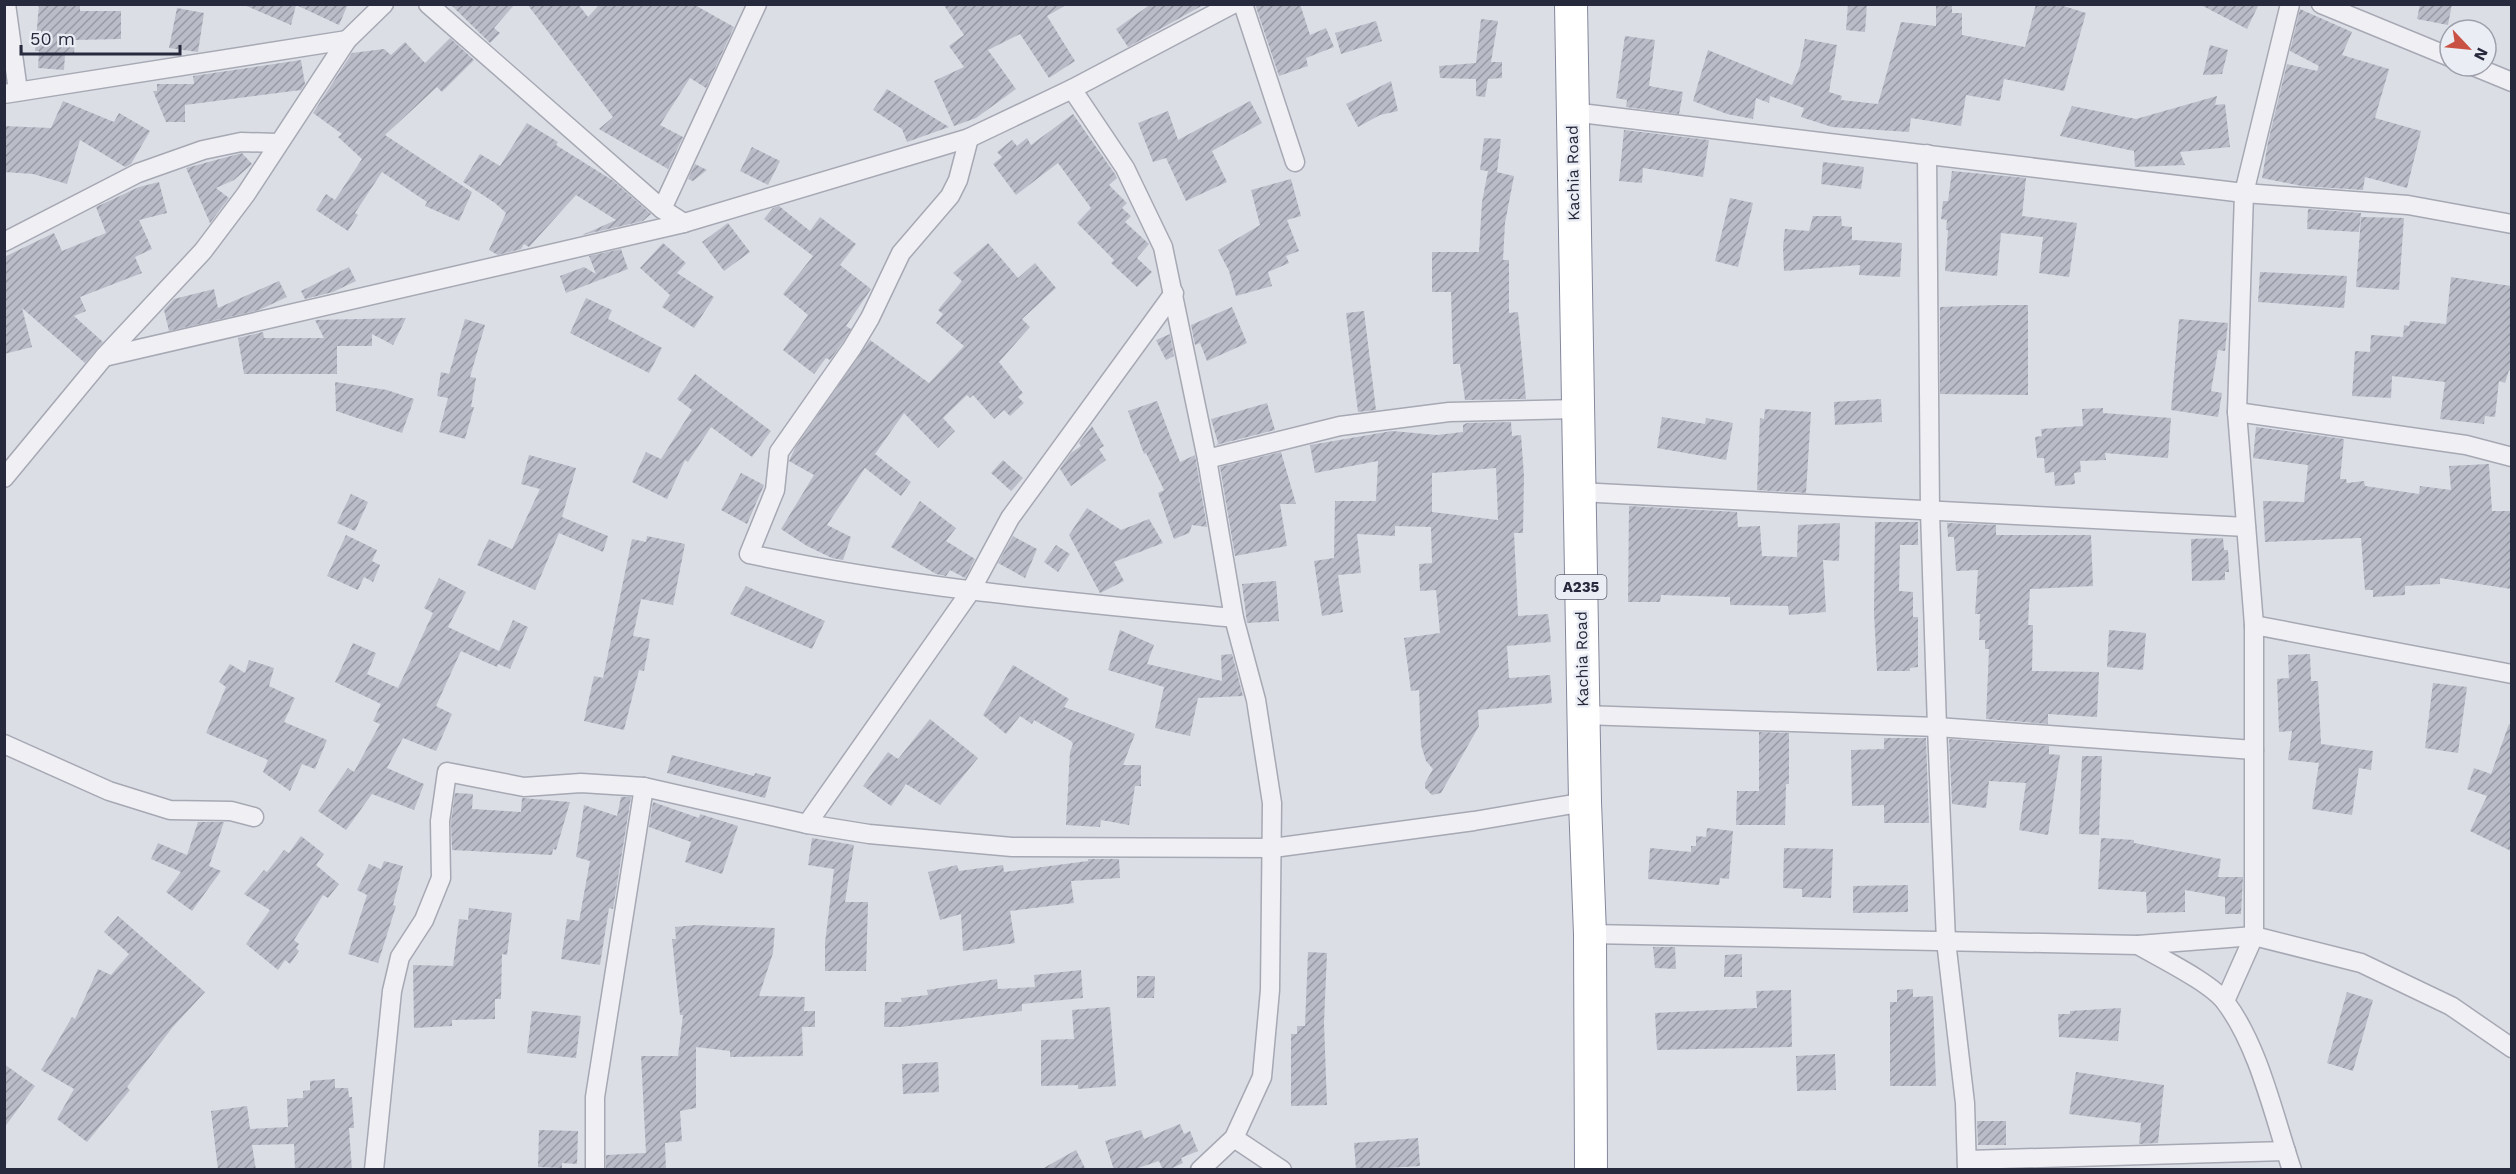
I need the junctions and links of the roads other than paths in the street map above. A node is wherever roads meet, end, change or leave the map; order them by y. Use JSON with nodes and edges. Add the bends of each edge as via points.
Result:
{"nodes":[{"id":1,"x":6,"y":4,"type":"edge"},
{"id":2,"x":384,"y":4,"type":"edge"},
{"id":3,"x":428,"y":4,"type":"edge"},
{"id":4,"x":757,"y":4,"type":"edge"},
{"id":5,"x":1233,"y":4,"type":"edge"},
{"id":6,"x":1243,"y":4,"type":"edge"},
{"id":7,"x":1571,"y":4,"type":"edge"},
{"id":8,"x":2290,"y":4,"type":"edge"},
{"id":9,"x":2321,"y":4,"type":"edge"},
{"id":10,"x":347,"y":40,"type":"junction"},
{"id":11,"x":2438,"y":52,"type":"edge"},
{"id":12,"x":1072,"y":89,"type":"junction"},
{"id":13,"x":11,"y":92,"type":"edge"},
{"id":14,"x":1572,"y":112,"type":"junction"},
{"id":15,"x":969,"y":138,"type":"junction"},
{"id":16,"x":278,"y":143,"type":"junction"},
{"id":17,"x":1927,"y":154,"type":"junction"},
{"id":18,"x":1295,"y":162,"type":"dead end"},
{"id":19,"x":2244,"y":193,"type":"junction"},
{"id":20,"x":662,"y":209,"type":"junction"},
{"id":21,"x":684,"y":223,"type":"junction"},
{"id":22,"x":2511,"y":224,"type":"edge"},
{"id":23,"x":4,"y":242,"type":"edge"},
{"id":24,"x":1174,"y":293,"type":"junction"},
{"id":25,"x":104,"y":357,"type":"junction"},
{"id":26,"x":1578,"y":409,"type":"junction"},
{"id":27,"x":2237,"y":412,"type":"junction"},
{"id":28,"x":2511,"y":457,"type":"edge"},
{"id":29,"x":1207,"y":459,"type":"junction"},
{"id":30,"x":4,"y":478,"type":"edge"},
{"id":31,"x":1579,"y":492,"type":"junction"},
{"id":32,"x":1930,"y":511,"type":"junction"},
{"id":33,"x":2246,"y":527,"type":"junction"},
{"id":34,"x":970,"y":592,"type":"junction"},
{"id":35,"x":1234,"y":618,"type":"junction"},
{"id":36,"x":2254,"y":626,"type":"junction"},
{"id":37,"x":2511,"y":674,"type":"edge"},
{"id":38,"x":1583,"y":716,"type":"junction"},
{"id":39,"x":1937,"y":727,"type":"junction"},
{"id":40,"x":4,"y":744,"type":"edge"},
{"id":41,"x":2254,"y":750,"type":"junction"},
{"id":42,"x":644,"y":788,"type":"junction"},
{"id":43,"x":1585,"y":802,"type":"junction"},
{"id":44,"x":255,"y":817,"type":"dead end"},
{"id":45,"x":807,"y":824,"type":"junction"},
{"id":46,"x":1273,"y":848,"type":"junction"},
{"id":47,"x":1590,"y":934,"type":"junction"},
{"id":48,"x":2254,"y":936,"type":"junction"},
{"id":49,"x":1946,"y":941,"type":"junction"},
{"id":50,"x":2138,"y":945,"type":"junction"},
{"id":51,"x":2225,"y":1001,"type":"junction"},
{"id":52,"x":2511,"y":1048,"type":"edge"},
{"id":53,"x":1234,"y":1138,"type":"junction"},
{"id":54,"x":2286,"y":1151,"type":"junction"},
{"id":55,"x":1967,"y":1165,"type":"edge"},
{"id":56,"x":374,"y":1170,"type":"edge"},
{"id":57,"x":595,"y":1170,"type":"edge"},
{"id":58,"x":1200,"y":1170,"type":"edge"},
{"id":59,"x":1282,"y":1170,"type":"edge"},
{"id":60,"x":1591,"y":1170,"type":"edge"},
{"id":61,"x":2292,"y":1170,"type":"edge"}],
"edges":[{"from":1,"to":13,"type":"street"},
{"from":2,"to":10,"type":"street"},
{"from":3,"to":20,"type":"street"},
{"from":4,"to":20,"type":"street"},
{"from":5,"to":12,"type":"street"},
{"from":6,"to":18,"type":"street"},
{"from":7,"to":14,"type":"highway","name":"Kachia Road","number":"A235"},
{"from":8,"to":19,"type":"street"},
{"from":9,"to":11,"type":"street"},
{"from":10,"to":13,"type":"street"},
{"from":10,"to":16,"type":"street"},
{"from":12,"to":15,"type":"street"},
{"from":12,"to":24,"type":"street","via":[[1125,168],[1163,247]]},
{"from":14,"to":17,"type":"street"},
{"from":14,"to":26,"type":"highway","name":"Kachia Road","number":"A235"},
{"from":15,"to":21,"type":"street"},
{"from":15,"to":34,"type":"street","via":[[950,196],[901,253],[852,348],[779,452],[775,490],[749,554]]},
{"from":16,"to":23,"type":"street","via":[[241,142],[203,150],[138,173]]},
{"from":16,"to":25,"type":"street","via":[[203,251]]},
{"from":17,"to":19,"type":"street"},
{"from":17,"to":32,"type":"street"},
{"from":19,"to":22,"type":"street","via":[[2408,205]]},
{"from":19,"to":27,"type":"street"},
{"from":20,"to":21,"type":"street"},
{"from":21,"to":25,"type":"street"},
{"from":24,"to":29,"type":"street"},
{"from":24,"to":34,"type":"street","via":[[1010,518]]},
{"from":25,"to":30,"type":"street"},
{"from":26,"to":29,"type":"street","via":[[1449,412],[1351,424]]},
{"from":26,"to":31,"type":"highway","name":"Kachia Road","number":"A235"},
{"from":27,"to":28,"type":"street","via":[[2466,445]]},
{"from":27,"to":33,"type":"street"},
{"from":29,"to":35,"type":"street"},
{"from":31,"to":32,"type":"street"},
{"from":31,"to":38,"type":"highway","name":"Kachia Road","number":"A235"},
{"from":32,"to":33,"type":"street"},
{"from":32,"to":39,"type":"street"},
{"from":33,"to":36,"type":"street"},
{"from":34,"to":35,"type":"street"},
{"from":34,"to":45,"type":"street"},
{"from":35,"to":46,"type":"street","via":[[1257,700],[1272,803]]},
{"from":36,"to":37,"type":"street"},
{"from":36,"to":41,"type":"street"},
{"from":38,"to":39,"type":"street"},
{"from":38,"to":43,"type":"highway","name":"Kachia Road","number":"A235"},
{"from":39,"to":41,"type":"street"},
{"from":39,"to":49,"type":"street"},
{"from":40,"to":44,"type":"street","via":[[109,791],[170,810],[231,811]]},
{"from":41,"to":48,"type":"street"},
{"from":42,"to":45,"type":"street"},
{"from":42,"to":56,"type":"street","via":[[581,783],[524,787],[447,772],[440,821],[441,878],[424,920],[400,957],[392,992]]},
{"from":42,"to":57,"type":"street","via":[[595,1097]]},
{"from":43,"to":46,"type":"street"},
{"from":43,"to":47,"type":"highway","name":"Kachia Road","number":"A235"},
{"from":45,"to":46,"type":"street","via":[[868,834],[1012,847]]},
{"from":46,"to":53,"type":"street","via":[[1270,990],[1262,1077]]},
{"from":47,"to":49,"type":"street"},
{"from":47,"to":60,"type":"highway","name":"Kachia Road","number":"A235"},
{"from":48,"to":50,"type":"street"},
{"from":48,"to":51,"type":"street"},
{"from":48,"to":52,"type":"street","via":[[2361,963],[2451,1006]]},
{"from":49,"to":50,"type":"street"},
{"from":49,"to":55,"type":"street","via":[[1965,1104]]},
{"from":50,"to":51,"type":"street"},
{"from":51,"to":54,"type":"street","via":[[2251,1050]]},
{"from":53,"to":58,"type":"street"},
{"from":53,"to":59,"type":"street"},
{"from":54,"to":55,"type":"street"},
{"from":54,"to":61,"type":"street"}]}
